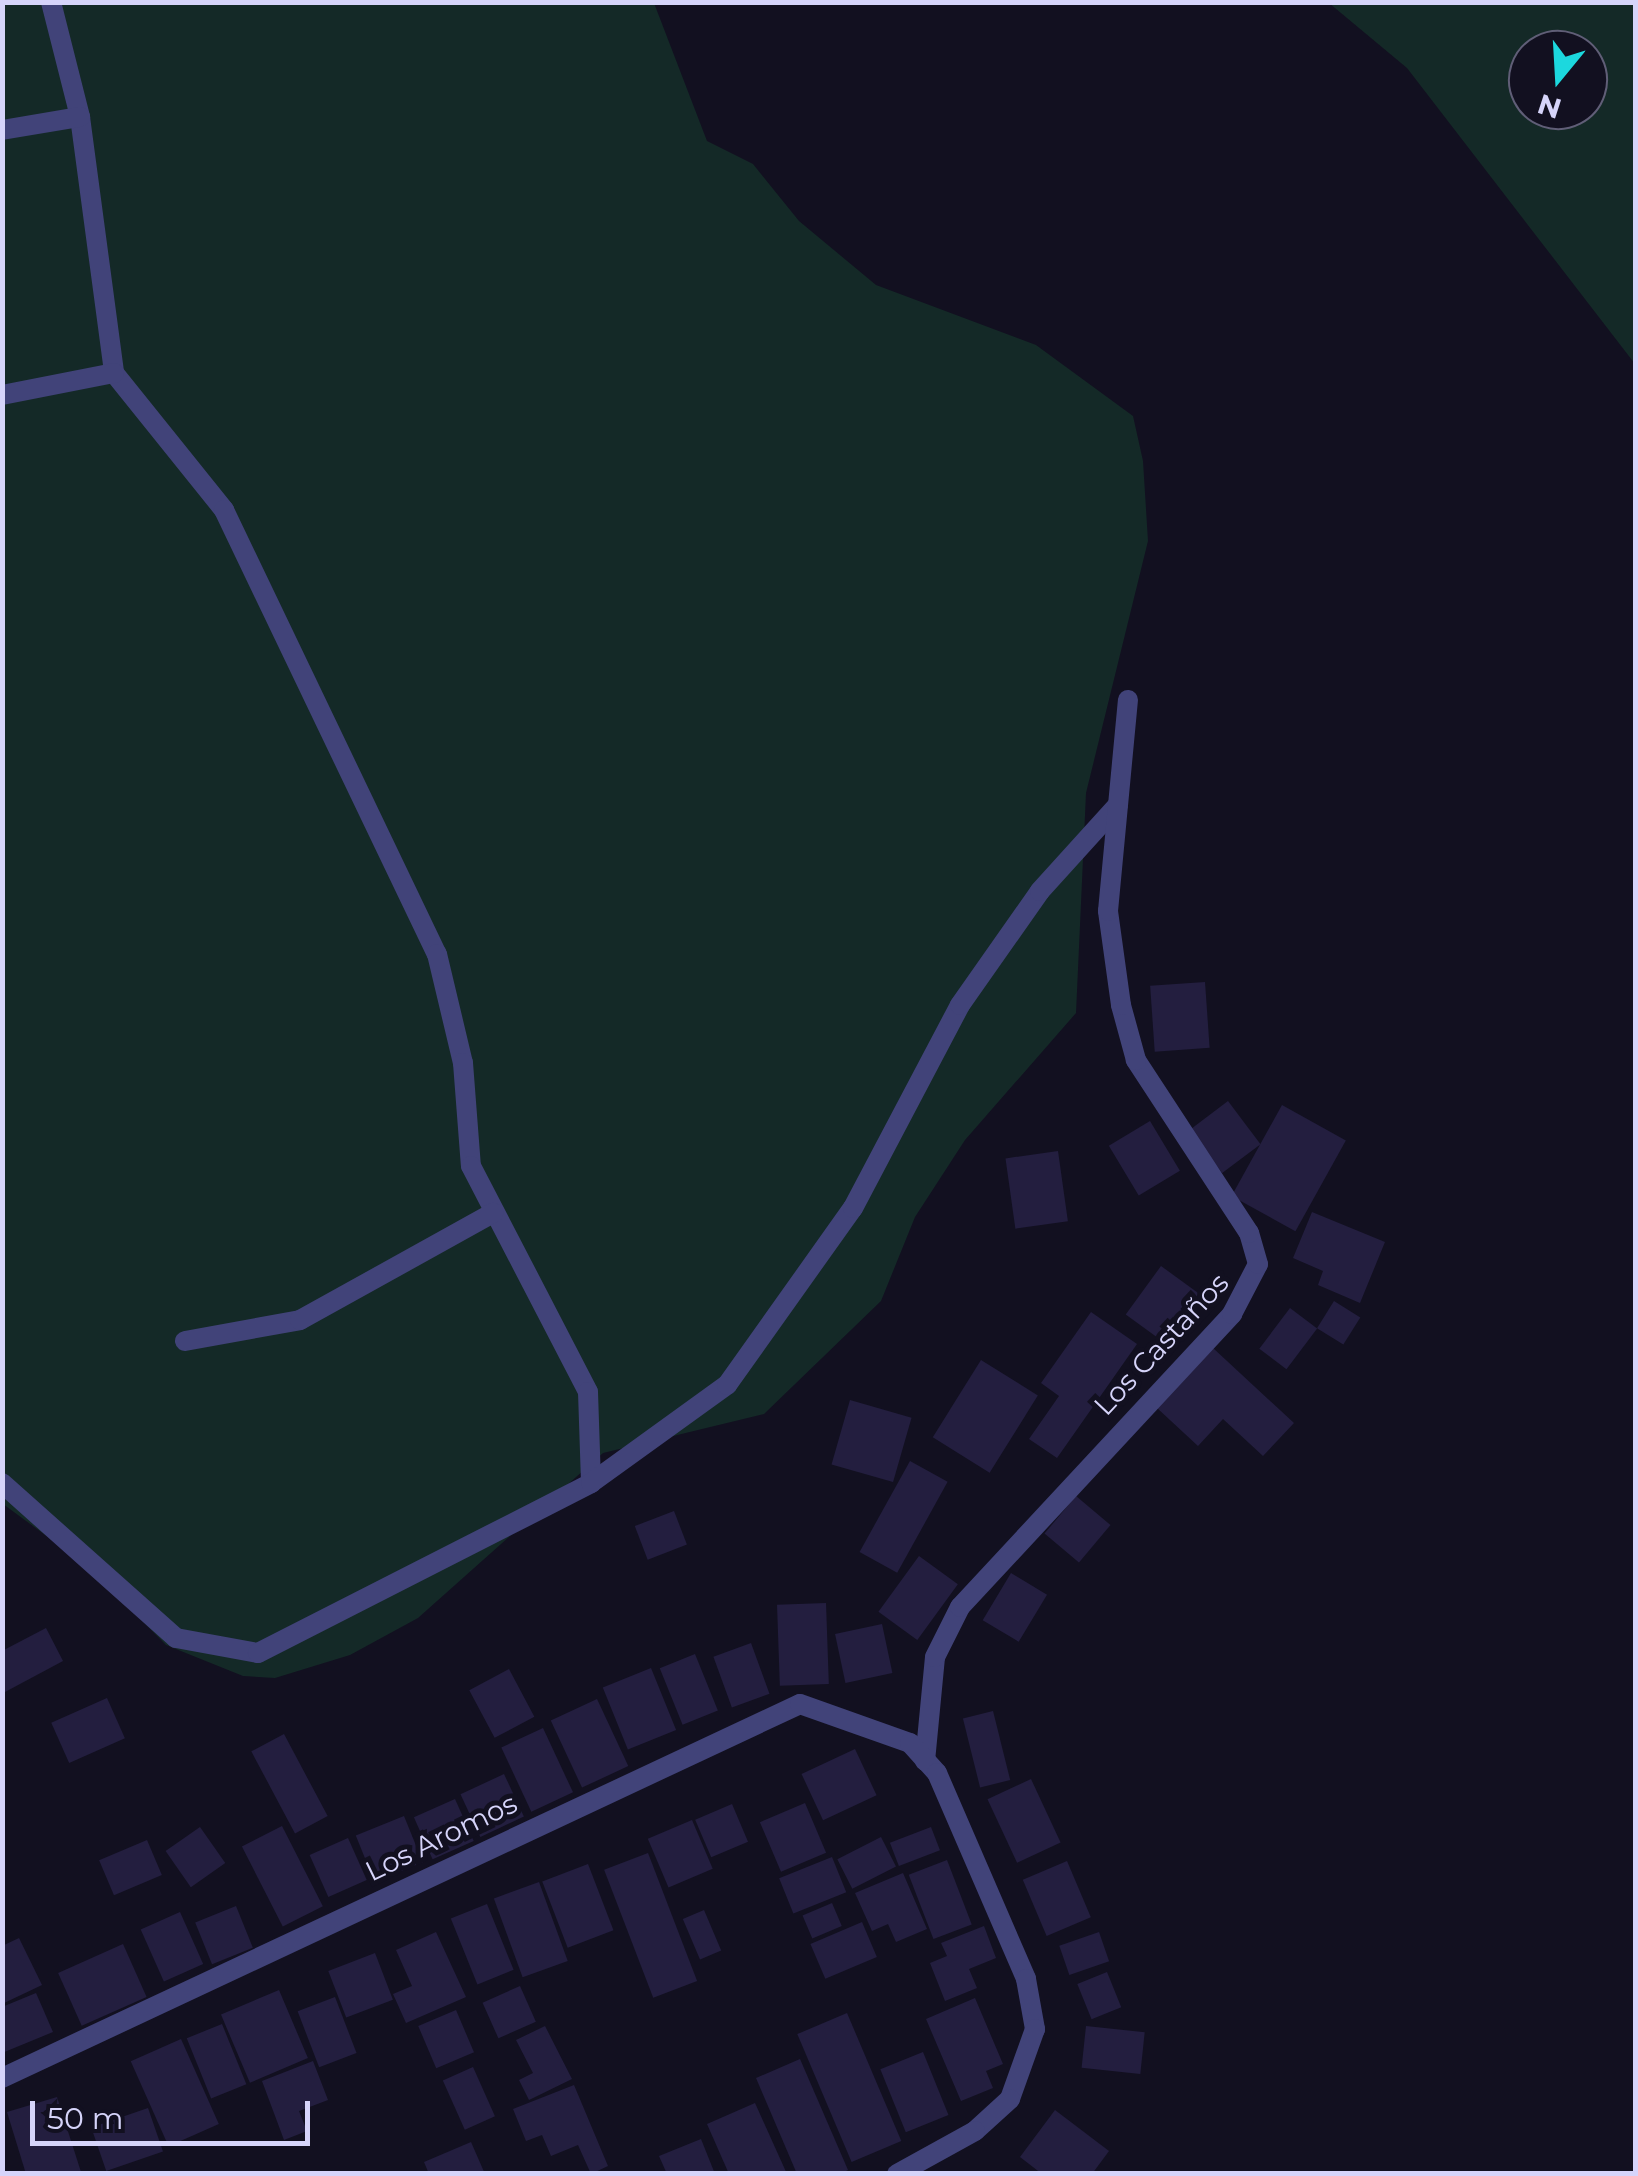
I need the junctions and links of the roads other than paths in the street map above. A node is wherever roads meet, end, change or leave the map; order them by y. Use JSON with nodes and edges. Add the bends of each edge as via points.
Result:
{"nodes":[{"id":1,"x":51,"y":2,"type":"edge"},
{"id":2,"x":80,"y":117,"type":"junction"},
{"id":3,"x":2,"y":130,"type":"edge"},
{"id":4,"x":114,"y":372,"type":"junction"},
{"id":5,"x":2,"y":395,"type":"edge"},
{"id":6,"x":1128,"y":700,"type":"dead end"},
{"id":7,"x":1118,"y":805,"type":"junction"},
{"id":8,"x":494,"y":1212,"type":"junction"},
{"id":9,"x":185,"y":1341,"type":"dead end"},
{"id":10,"x":591,"y":1483,"type":"junction"},
{"id":11,"x":2,"y":1484,"type":"edge"},
{"id":12,"x":910,"y":1744,"type":"joint"},
{"id":13,"x":926,"y":1761,"type":"junction"},
{"id":14,"x":2,"y":2078,"type":"edge"},
{"id":15,"x":897,"y":2174,"type":"edge"}],
"edges":[{"from":1,"to":2,"type":"street"},
{"from":2,"to":3,"type":"street"},
{"from":2,"to":4,"type":"street"},
{"from":4,"to":5,"type":"street"},
{"from":4,"to":8,"type":"street","via":[[224,510],[437,954],[463,1063],[471,1166]]},
{"from":6,"to":7,"type":"street","name":"Los Castaños"},
{"from":7,"to":10,"type":"street","via":[[1040,891],[960,1005],[854,1208],[726,1385]]},
{"from":7,"to":13,"type":"street","name":"Los Castaños","via":[[1108,912],[1136,1060],[1249,1233],[1258,1264],[1232,1314],[960,1607],[935,1657]]},
{"from":8,"to":9,"type":"street","via":[[300,1320]]},
{"from":8,"to":10,"type":"street","via":[[588,1392]]},
{"from":10,"to":11,"type":"street","via":[[258,1653],[176,1638]]},
{"from":12,"to":13,"type":"street","name":"Los Castaños"},
{"from":12,"to":14,"type":"street","name":"Los Aromos","via":[[800,1704],[750,1720]]},
{"from":13,"to":15,"type":"street","name":"Los Castaños","via":[[1026,1980],[1035,2029],[1010,2099],[975,2131]]}]}
